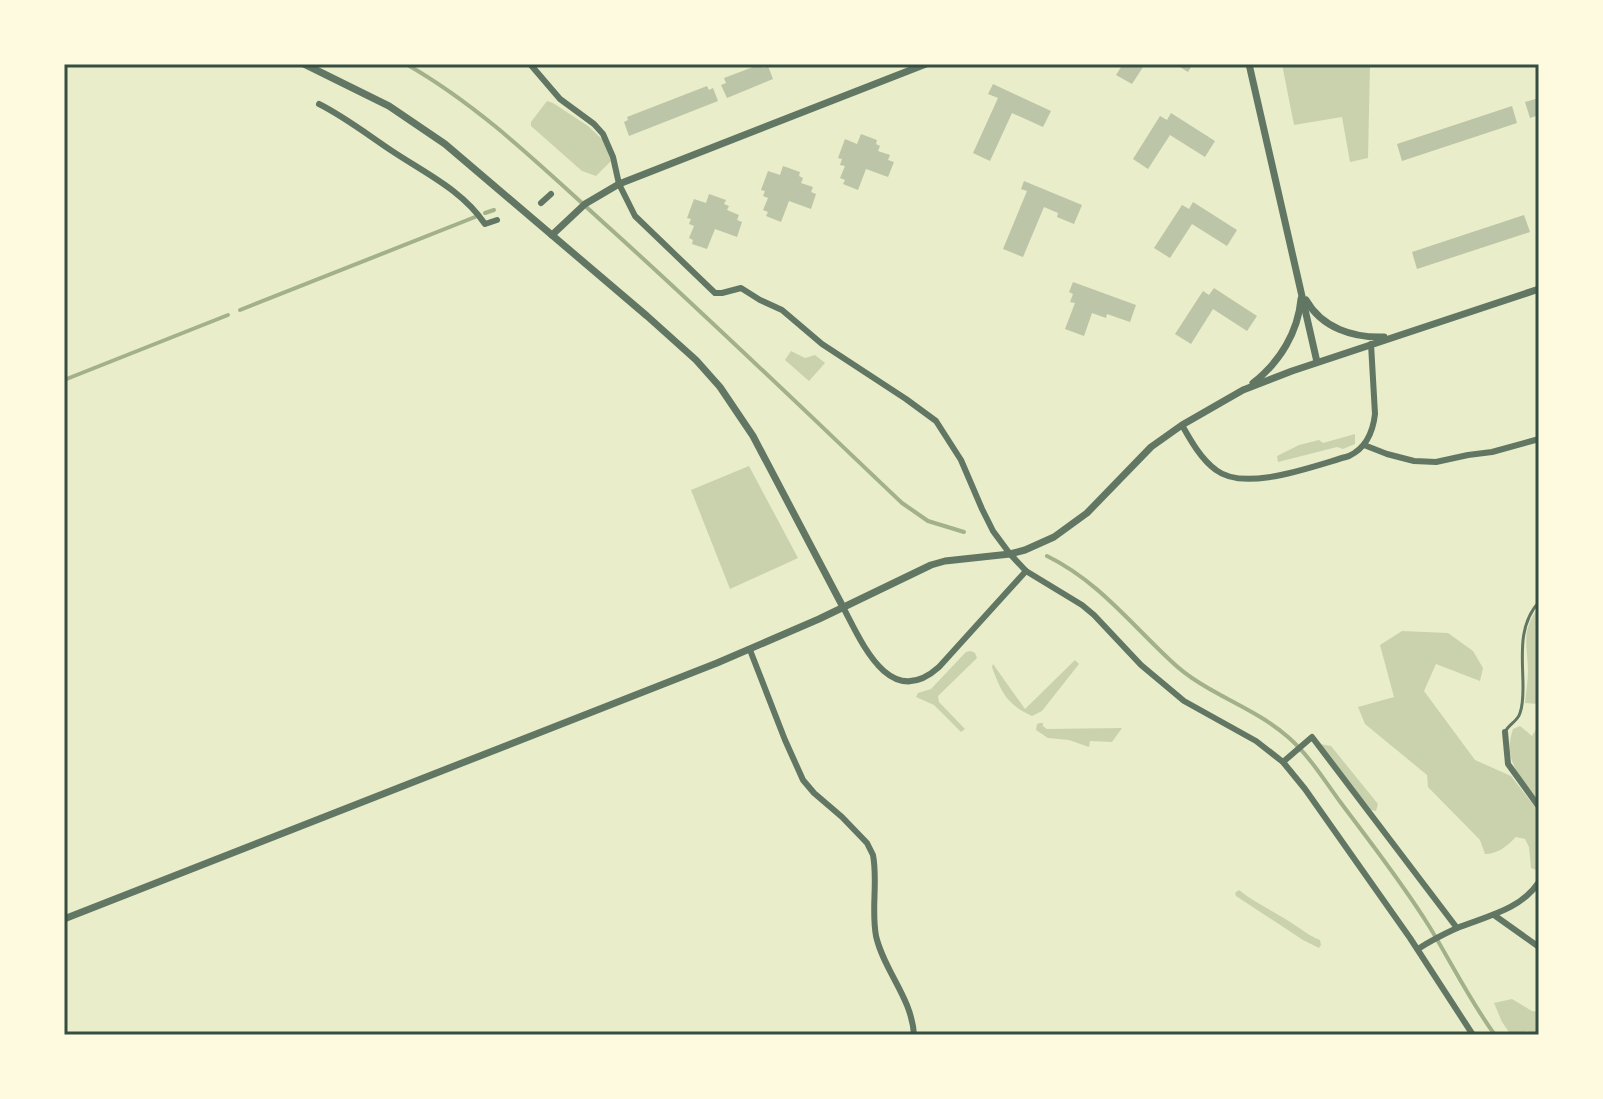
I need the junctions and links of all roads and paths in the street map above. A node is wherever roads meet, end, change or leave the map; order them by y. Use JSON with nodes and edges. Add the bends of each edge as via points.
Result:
{"nodes":[{"id":1,"x":304,"y":64,"type":"edge"},
{"id":2,"x":530,"y":64,"type":"edge"},
{"id":3,"x":926,"y":64,"type":"edge"},
{"id":4,"x":1249,"y":64,"type":"edge"},
{"id":5,"x":319,"y":104,"type":"dead end"},
{"id":6,"x":619,"y":184,"type":"junction"},
{"id":7,"x":551,"y":194,"type":"dead end"},
{"id":8,"x":541,"y":203,"type":"dead end"},
{"id":9,"x":497,"y":220,"type":"dead end"},
{"id":10,"x":552,"y":235,"type":"junction"},
{"id":11,"x":1539,"y":289,"type":"edge"},
{"id":12,"x":1301,"y":292,"type":"junction"},
{"id":13,"x":1394,"y":337,"type":"junction"},
{"id":14,"x":1371,"y":344,"type":"junction"},
{"id":15,"x":1317,"y":362,"type":"junction"},
{"id":16,"x":1243,"y":390,"type":"junction"},
{"id":17,"x":1182,"y":425,"type":"junction"},
{"id":18,"x":1539,"y":439,"type":"edge"},
{"id":19,"x":1364,"y":445,"type":"junction"},
{"id":20,"x":1010,"y":554,"type":"junction"},
{"id":21,"x":1026,"y":571,"type":"junction"},
{"id":22,"x":1539,"y":602,"type":"edge"},
{"id":23,"x":843,"y":607,"type":"junction"},
{"id":24,"x":750,"y":650,"type":"junction"},
{"id":25,"x":1505,"y":732,"type":"joint"},
{"id":26,"x":1286,"y":760,"type":"junction"},
{"id":27,"x":1539,"y":807,"type":"edge"},
{"id":28,"x":1539,"y":882,"type":"edge"},
{"id":29,"x":1494,"y":915,"type":"junction"},
{"id":30,"x":64,"y":919,"type":"edge"},
{"id":31,"x":1454,"y":930,"type":"junction"},
{"id":32,"x":1539,"y":947,"type":"edge"},
{"id":33,"x":1418,"y":949,"type":"junction"},
{"id":34,"x":914,"y":1035,"type":"edge"},
{"id":35,"x":1473,"y":1035,"type":"edge"}],
"edges":[{"from":1,"to":10,"type":"street","via":[[411,120]]},
{"from":2,"to":6,"type":"street","via":[[560,99],[603,134]]},
{"from":3,"to":6,"type":"street"},
{"from":4,"to":12,"type":"street"},
{"from":5,"to":9,"type":"street","via":[[448,187],[485,224]]},
{"from":6,"to":10,"type":"street","via":[[569,217]]},
{"from":6,"to":20,"type":"street","via":[[635,216],[713,291],[741,288],[782,310],[822,344],[936,421]]},
{"from":7,"to":8,"type":"street"},
{"from":10,"to":23,"type":"street","via":[[720,387],[753,436]]},
{"from":11,"to":13,"type":"street"},
{"from":12,"to":13,"type":"street","via":[[1322,321],[1356,335]]},
{"from":12,"to":15,"type":"street"},
{"from":12,"to":16,"type":"street","via":[[1297,319],[1279,358]]},
{"from":13,"to":14,"type":"street"},
{"from":14,"to":15,"type":"street"},
{"from":14,"to":19,"type":"street","via":[[1375,414]]},
{"from":15,"to":16,"type":"street"},
{"from":16,"to":17,"type":"street"},
{"from":17,"to":19,"type":"street","via":[[1217,472],[1239,479],[1299,470],[1349,456]]},
{"from":17,"to":20,"type":"street","via":[[1151,447],[1079,521],[1039,545]]},
{"from":18,"to":19,"type":"street","via":[[1436,462],[1414,461]]},
{"from":20,"to":21,"type":"street"},
{"from":20,"to":23,"type":"street","via":[[931,565]]},
{"from":21,"to":23,"type":"street","via":[[939,667],[917,681],[901,680],[876,664]]},
{"from":21,"to":26,"type":"street","via":[[1082,605],[1184,701]]},
{"from":22,"to":25,"type":"lane","via":[[1522,640],[1520,713]]},
{"from":23,"to":24,"type":"street"},
{"from":24,"to":30,"type":"street"},
{"from":24,"to":34,"type":"street","via":[[803,780],[873,855],[876,936]]},
{"from":25,"to":27,"type":"street","via":[[1508,764]]},
{"from":26,"to":31,"type":"street","via":[[1312,737]]},
{"from":26,"to":33,"type":"street"},
{"from":28,"to":29,"type":"street","via":[[1514,906]]},
{"from":29,"to":31,"type":"street"},
{"from":29,"to":32,"type":"street"},
{"from":31,"to":33,"type":"street"},
{"from":33,"to":35,"type":"street"}]}
